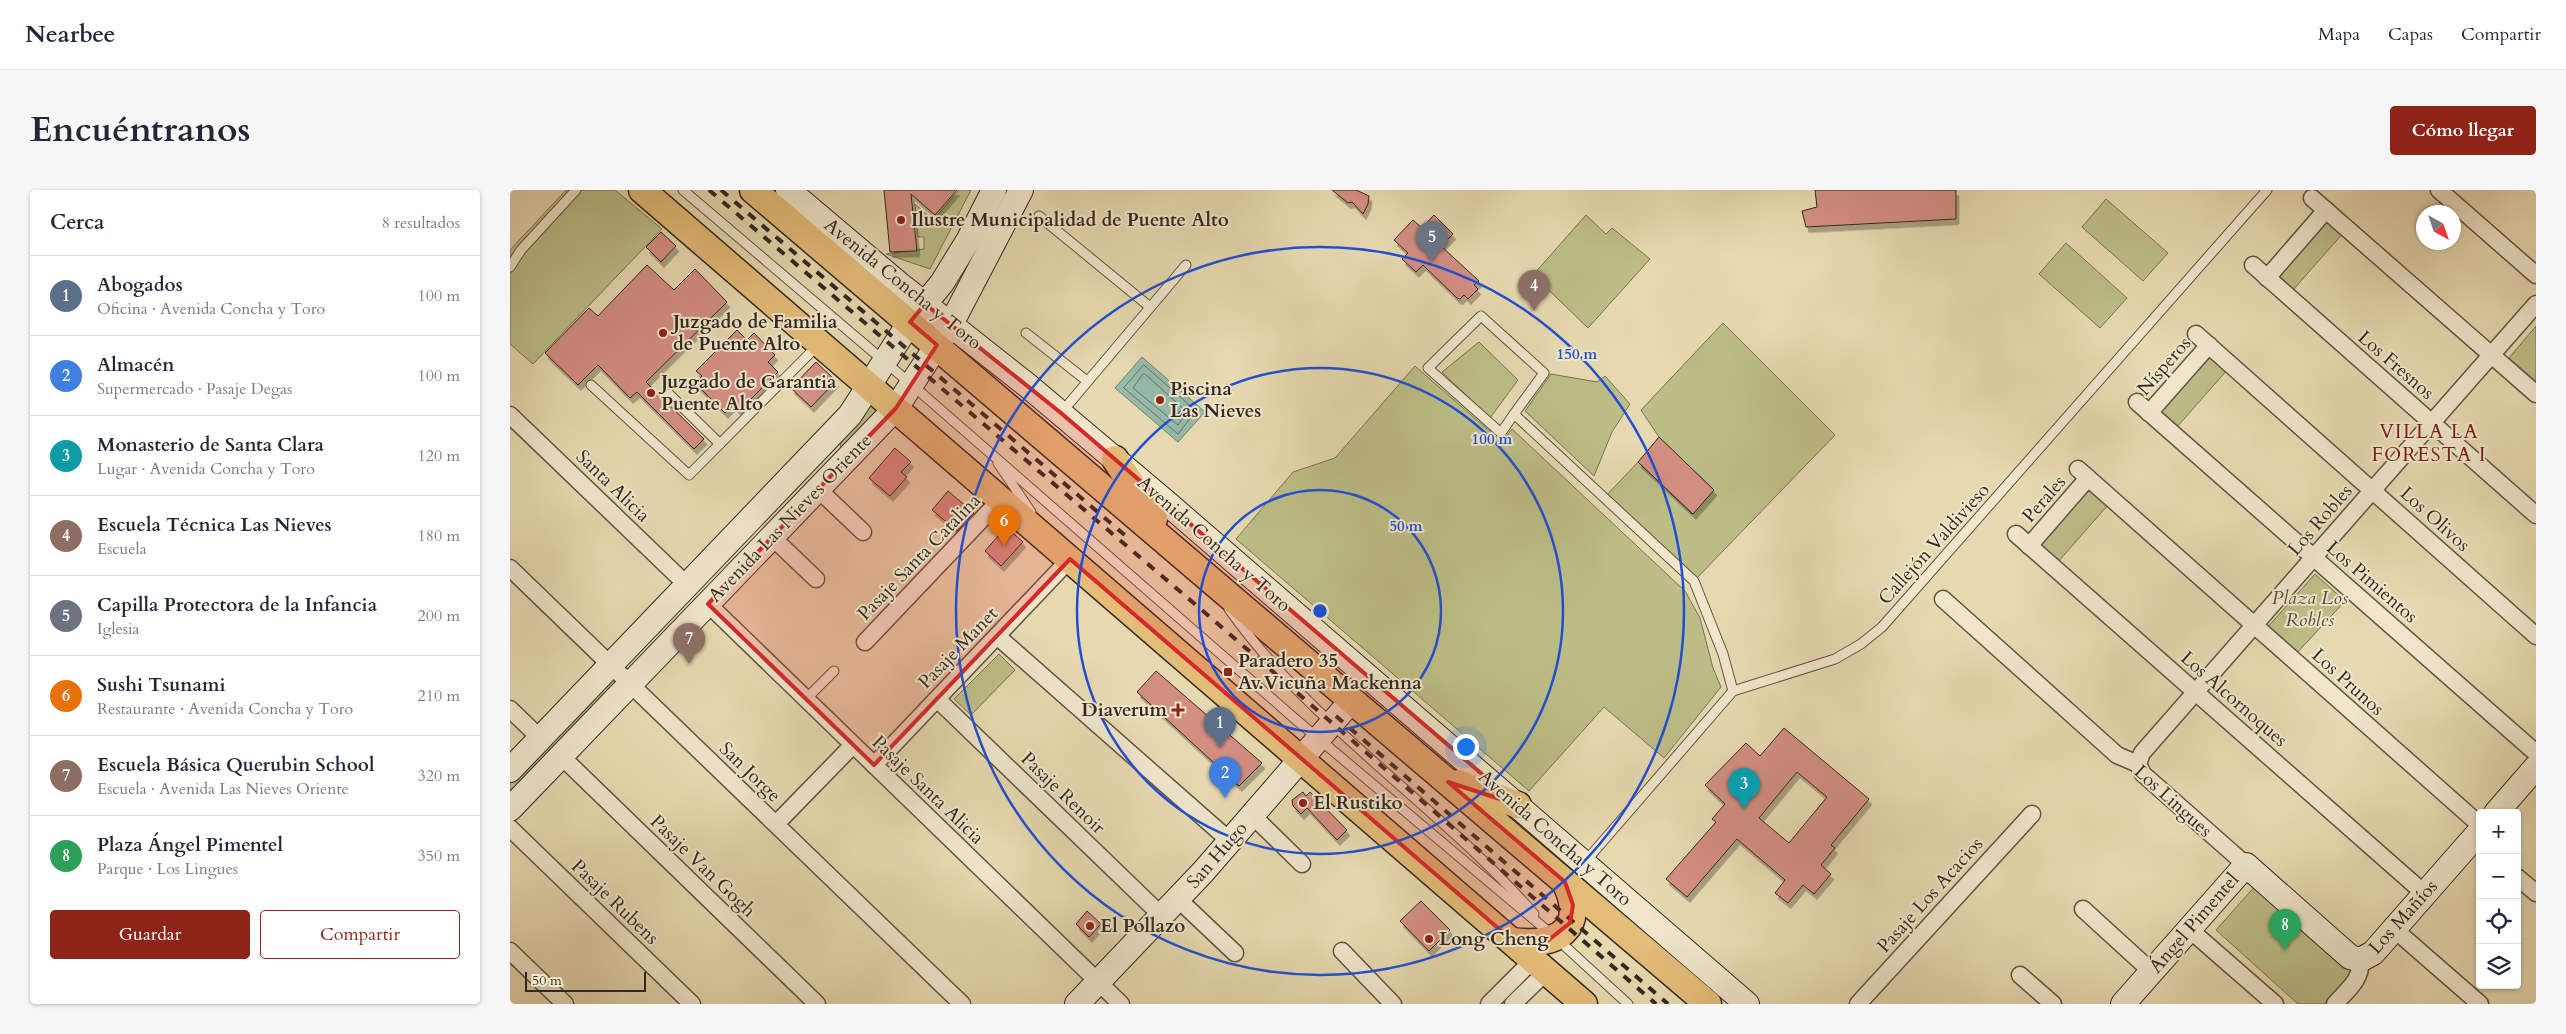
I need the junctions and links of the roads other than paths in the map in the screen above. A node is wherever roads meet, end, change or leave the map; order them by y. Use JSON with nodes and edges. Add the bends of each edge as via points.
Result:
{"nodes":[{"id":1,"x":576,"y":190,"type":"edge"},
{"id":2,"x":642,"y":190,"type":"edge"},
{"id":3,"x":683,"y":190,"type":"edge"},
{"id":4,"x":754,"y":190,"type":"edge"},
{"id":5,"x":788,"y":190,"type":"edge"},
{"id":6,"x":994,"y":190,"type":"edge"},
{"id":7,"x":1021,"y":190,"type":"edge"},
{"id":8,"x":2267,"y":190,"type":"edge"},
{"id":9,"x":2439,"y":190,"type":"edge"},
{"id":10,"x":2312,"y":198,"type":"dead end"},
{"id":11,"x":2326,"y":210,"type":"junction"},
{"id":12,"x":1039,"y":216,"type":"dead end"},
{"id":13,"x":2253,"y":265,"type":"dead end"},
{"id":14,"x":1186,"y":266,"type":"dead end"},
{"id":15,"x":510,"y":267,"type":"edge"},
{"id":16,"x":2536,"y":275,"type":"edge"},
{"id":17,"x":2267,"y":278,"type":"junction"},
{"id":18,"x":2536,"y":304,"type":"edge"},
{"id":19,"x":1150,"y":308,"type":"junction"},
{"id":20,"x":917,"y":313,"type":"junction"},
{"id":21,"x":951,"y":324,"type":"junction"},
{"id":22,"x":1026,"y":333,"type":"dead end"},
{"id":23,"x":2196,"y":334,"type":"dead end"},
{"id":24,"x":820,"y":343,"type":"junction"},
{"id":25,"x":937,"y":345,"type":"junction"},
{"id":26,"x":2209,"y":345,"type":"junction"},
{"id":27,"x":2492,"y":355,"type":"junction"},
{"id":28,"x":884,"y":360,"type":"junction"},
{"id":29,"x":1087,"y":381,"type":"junction"},
{"id":30,"x":912,"y":384,"type":"junction"},
{"id":31,"x":591,"y":385,"type":"dead end"},
{"id":32,"x":869,"y":385,"type":"junction"},
{"id":33,"x":669,"y":394,"type":"dead end"},
{"id":34,"x":2536,"y":394,"type":"edge"},
{"id":35,"x":896,"y":408,"type":"junction"},
{"id":36,"x":2143,"y":408,"type":"joint"},
{"id":37,"x":1060,"y":413,"type":"junction"},
{"id":38,"x":1514,"y":414,"type":"junction"},
{"id":39,"x":510,"y":415,"type":"edge"},
{"id":40,"x":2432,"y":423,"type":"junction"},
{"id":41,"x":720,"y":444,"type":"junction"},
{"id":42,"x":990,"y":452,"type":"junction"},
{"id":43,"x":1115,"y":459,"type":"junction"},
{"id":44,"x":2083,"y":473,"type":"joint"},
{"id":45,"x":788,"y":481,"type":"junction"},
{"id":46,"x":2373,"y":490,"type":"junction"},
{"id":47,"x":813,"y":495,"type":"junction"},
{"id":48,"x":1001,"y":499,"type":"junction"},
{"id":49,"x":2536,"y":515,"type":"edge"},
{"id":50,"x":863,"y":532,"type":"dead end"},
{"id":51,"x":2016,"y":534,"type":"dead end"},
{"id":52,"x":772,"y":536,"type":"junction"},
{"id":53,"x":1051,"y":542,"type":"junction"},
{"id":54,"x":1171,"y":545,"type":"junction"},
{"id":55,"x":2029,"y":546,"type":"junction"},
{"id":56,"x":2314,"y":557,"type":"junction"},
{"id":57,"x":1070,"y":559,"type":"junction"},
{"id":58,"x":510,"y":568,"type":"edge"},
{"id":59,"x":1209,"y":578,"type":"junction"},
{"id":60,"x":816,"y":579,"type":"dead end"},
{"id":61,"x":687,"y":586,"type":"junction"},
{"id":62,"x":1943,"y":599,"type":"dead end"},
{"id":63,"x":708,"y":604,"type":"junction"},
{"id":64,"x":2254,"y":625,"type":"junction"},
{"id":65,"x":997,"y":636,"type":"junction"},
{"id":66,"x":2536,"y":636,"type":"edge"},
{"id":67,"x":866,"y":642,"type":"dead end"},
{"id":68,"x":611,"y":665,"type":"junction"},
{"id":69,"x":834,"y":671,"type":"dead end"},
{"id":70,"x":630,"y":684,"type":"junction"},
{"id":71,"x":1733,"y":692,"type":"junction"},
{"id":72,"x":2196,"y":692,"type":"junction"},
{"id":73,"x":806,"y":699,"type":"junction"},
{"id":74,"x":937,"y":699,"type":"junction"},
{"id":75,"x":1352,"y":700,"type":"junction"},
{"id":76,"x":510,"y":709,"type":"edge"},
{"id":77,"x":1324,"y":731,"type":"junction"},
{"id":78,"x":540,"y":738,"type":"junction"},
{"id":79,"x":853,"y":745,"type":"junction"},
{"id":80,"x":2536,"y":753,"type":"edge"},
{"id":81,"x":561,"y":756,"type":"junction"},
{"id":82,"x":1301,"y":758,"type":"junction"},
{"id":83,"x":2138,"y":764,"type":"junction"},
{"id":84,"x":874,"y":765,"type":"junction"},
{"id":85,"x":2536,"y":767,"type":"edge"},
{"id":86,"x":510,"y":770,"type":"edge"},
{"id":87,"x":1442,"y":777,"type":"junction"},
{"id":88,"x":1518,"y":805,"type":"junction"},
{"id":89,"x":510,"y":809,"type":"edge"},
{"id":90,"x":2499,"y":809,"type":"edge"},
{"id":91,"x":2032,"y":814,"type":"dead end"},
{"id":92,"x":1252,"y":815,"type":"junction"},
{"id":93,"x":776,"y":824,"type":"junction"},
{"id":94,"x":510,"y":828,"type":"edge"},
{"id":95,"x":2476,"y":832,"type":"edge"},
{"id":96,"x":2476,"y":836,"type":"edge"},
{"id":97,"x":1230,"y":841,"type":"junction"},
{"id":98,"x":1585,"y":862,"type":"junction"},
{"id":99,"x":1302,"y":864,"type":"dead end"},
{"id":100,"x":2246,"y":865,"type":"junction"},
{"id":101,"x":2521,"y":881,"type":"edge"},
{"id":102,"x":1565,"y":882,"type":"junction"},
{"id":103,"x":2425,"y":894,"type":"junction"},
{"id":104,"x":2536,"y":894,"type":"edge"},
{"id":105,"x":1178,"y":899,"type":"junction"},
{"id":106,"x":2083,"y":909,"type":"dead end"},
{"id":107,"x":1162,"y":916,"type":"junction"},
{"id":108,"x":2189,"y":929,"type":"junction"},
{"id":109,"x":2394,"y":929,"type":"junction"},
{"id":110,"x":1556,"y":938,"type":"junction"},
{"id":111,"x":1513,"y":941,"type":"junction"},
{"id":112,"x":510,"y":951,"type":"edge"},
{"id":113,"x":1342,"y":951,"type":"dead end"},
{"id":114,"x":1235,"y":953,"type":"dead end"},
{"id":115,"x":2360,"y":960,"type":"junction"},
{"id":116,"x":1541,"y":965,"type":"junction"},
{"id":117,"x":2152,"y":972,"type":"junction"},
{"id":118,"x":2020,"y":975,"type":"dead end"},
{"id":119,"x":1098,"y":982,"type":"junction"},
{"id":120,"x":2273,"y":1003,"type":"edge"},
{"id":121,"x":565,"y":1004,"type":"edge"},
{"id":122,"x":692,"y":1004,"type":"edge"},
{"id":123,"x":817,"y":1004,"type":"edge"},
{"id":124,"x":962,"y":1004,"type":"edge"},
{"id":125,"x":1077,"y":1004,"type":"edge"},
{"id":126,"x":1121,"y":1004,"type":"edge"},
{"id":127,"x":1393,"y":1004,"type":"edge"},
{"id":128,"x":1490,"y":1004,"type":"edge"},
{"id":129,"x":1513,"y":1004,"type":"edge"},
{"id":130,"x":1584,"y":1004,"type":"edge"},
{"id":131,"x":1628,"y":1004,"type":"edge"},
{"id":132,"x":1708,"y":1004,"type":"edge"},
{"id":133,"x":1747,"y":1004,"type":"edge"},
{"id":134,"x":1858,"y":1004,"type":"edge"},
{"id":135,"x":2053,"y":1004,"type":"edge"},
{"id":136,"x":2123,"y":1004,"type":"edge"},
{"id":137,"x":2335,"y":1004,"type":"edge"},
{"id":138,"x":2480,"y":1004,"type":"edge"}],
"edges":[{"from":1,"to":15,"type":"lane","via":[[521,250]]},
{"from":2,"to":24,"type":"main road"},
{"from":3,"to":28,"type":"lane"},
{"from":4,"to":20,"type":"main road","name":"Avenida Concha y Toro"},
{"from":5,"to":20,"type":"street","name":"Avenida Concha y Toro"},
{"from":6,"to":20,"type":"street","name":"Avenida Las Nieves Oriente","via":[[942,283]]},
{"from":7,"to":21,"type":"street","name":"Avenida Las Nieves Oriente"},
{"from":8,"to":71,"type":"lane","name":"Callejón Valdivieso","via":[[1882,627],[1835,659]]},
{"from":9,"to":16,"type":"street"},
{"from":10,"to":11,"type":"street"},
{"from":11,"to":17,"type":"street"},
{"from":11,"to":27,"type":"street"},
{"from":12,"to":19,"type":"lane"},
{"from":13,"to":17,"type":"street","name":"Los Fresnos"},
{"from":14,"to":19,"type":"lane"},
{"from":17,"to":40,"type":"street","name":"Los Fresnos"},
{"from":18,"to":27,"type":"street","name":"Los Robles"},
{"from":19,"to":29,"type":"lane"},
{"from":20,"to":21,"type":"street","name":"Avenida Concha y Toro"},
{"from":20,"to":25,"type":"main road","name":"Avenida Concha y Toro"},
{"from":20,"to":28,"type":"street","name":"Avenida Las Nieves Oriente"},
{"from":21,"to":25,"type":"street","name":"Avenida Las Nieves Oriente"},
{"from":21,"to":37,"type":"street","name":"Avenida Concha y Toro"},
{"from":22,"to":29,"type":"lane"},
{"from":23,"to":26,"type":"street","name":"Los Olivos"},
{"from":24,"to":32,"type":"main road"},
{"from":24,"to":41,"type":"lane"},
{"from":25,"to":30,"type":"street","name":"Avenida Las Nieves Oriente"},
{"from":25,"to":54,"type":"main road","name":"Avenida Concha y Toro"},
{"from":26,"to":36,"type":"street","name":"Nísperos"},
{"from":26,"to":46,"type":"street","name":"Los Olivos"},
{"from":27,"to":34,"type":"street"},
{"from":27,"to":40,"type":"street","name":"Los Robles"},
{"from":28,"to":30,"type":"lane"},
{"from":28,"to":32,"type":"street","name":"Avenida Las Nieves Oriente"},
{"from":29,"to":37,"type":"lane"},
{"from":30,"to":35,"type":"street","name":"Avenida Las Nieves Oriente"},
{"from":30,"to":42,"type":"lane"},
{"from":31,"to":41,"type":"lane","via":[[688,475]]},
{"from":32,"to":35,"type":"main road"},
{"from":32,"to":45,"type":"street","name":"Avenida Las Nieves Oriente","via":[[850,414]]},
{"from":33,"to":41,"type":"lane"},
{"from":35,"to":47,"type":"street","name":"Avenida Las Nieves Oriente"},
{"from":35,"to":48,"type":"main road"},
{"from":36,"to":56,"type":"street","name":"Los Pimientos"},
{"from":37,"to":43,"type":"street","name":"Avenida Concha y Toro"},
{"from":38,"to":38,"type":"lane","via":[[1544,373],[1481,316],[1428,368],[1500,433]]},
{"from":38,"to":71,"type":"lane","via":[[1694,581],[1723,654]]},
{"from":39,"to":61,"type":"street","name":"Santa Alicia"},
{"from":40,"to":46,"type":"street","name":"Los Robles"},
{"from":40,"to":49,"type":"street","name":"Los Fresnos"},
{"from":42,"to":53,"type":"lane"},
{"from":42,"to":77,"type":"lane"},
{"from":43,"to":54,"type":"main road"},
{"from":43,"to":88,"type":"street","name":"Avenida Concha y Toro"},
{"from":44,"to":55,"type":"street","name":"Perales"},
{"from":44,"to":64,"type":"street","name":"Los Prunos"},
{"from":45,"to":47,"type":"street"},
{"from":45,"to":61,"type":"street","name":"Avenida Las Nieves Oriente"},
{"from":46,"to":56,"type":"street","name":"Los Robles"},
{"from":46,"to":66,"type":"street","name":"Los Olivos"},
{"from":47,"to":50,"type":"street"},
{"from":47,"to":52,"type":"street","name":"Avenida Las Nieves Oriente"},
{"from":48,"to":53,"type":"main road"},
{"from":48,"to":67,"type":"street","name":"Pasaje Santa Catalina"},
{"from":51,"to":55,"type":"street","name":"Los Alcornoques"},
{"from":52,"to":60,"type":"street"},
{"from":52,"to":63,"type":"street","name":"Avenida Las Nieves Oriente"},
{"from":53,"to":57,"type":"main road"},
{"from":54,"to":59,"type":"main road","name":"Avenida Concha y Toro"},
{"from":55,"to":72,"type":"street","name":"Los Alcornoques"},
{"from":56,"to":64,"type":"street","name":"Los Robles"},
{"from":56,"to":80,"type":"street","name":"Los Pimientos"},
{"from":57,"to":65,"type":"street","name":"Pasaje Manet"},
{"from":57,"to":82,"type":"main road"},
{"from":58,"to":68,"type":"street","name":"San Jorge"},
{"from":59,"to":75,"type":"main road","name":"Avenida Concha y Toro"},
{"from":59,"to":77,"type":"lane","via":[[1250,640]]},
{"from":61,"to":68,"type":"street","name":"Avenida Las Nieves Oriente"},
{"from":62,"to":83,"type":"street","name":"Los Lingues","via":[[2118,755]]},
{"from":63,"to":70,"type":"street","name":"Avenida Las Nieves Oriente"},
{"from":63,"to":73,"type":"street","name":"Pasaje Santa Alicia"},
{"from":64,"to":72,"type":"street","name":"Los Robles"},
{"from":64,"to":95,"type":"street","name":"Los Prunos"},
{"from":65,"to":74,"type":"street","name":"Pasaje Manet"},
{"from":65,"to":97,"type":"street"},
{"from":68,"to":70,"type":"street","name":"San Jorge"},
{"from":68,"to":78,"type":"street","name":"Avenida Las Nieves Oriente"},
{"from":69,"to":73,"type":"lane"},
{"from":70,"to":81,"type":"street","name":"Avenida Las Nieves Oriente"},
{"from":70,"to":93,"type":"street","name":"San Jorge"},
{"from":71,"to":98,"type":"lane"},
{"from":72,"to":83,"type":"street","name":"Los Robles","via":[[2140,756]]},
{"from":72,"to":103,"type":"street","name":"Los Alcornoques"},
{"from":73,"to":79,"type":"street","name":"Pasaje Santa Alicia"},
{"from":74,"to":84,"type":"street","name":"Pasaje Manet"},
{"from":74,"to":107,"type":"street","name":"Pasaje Renoir"},
{"from":75,"to":77,"type":"street","name":"San Hugo"},
{"from":75,"to":87,"type":"main road","name":"Avenida Concha y Toro"},
{"from":76,"to":78,"type":"street"},
{"from":77,"to":82,"type":"street","name":"San Hugo"},
{"from":77,"to":110,"type":"lane"},
{"from":77,"to":110,"type":"lane","via":[[1492,869]]},
{"from":78,"to":86,"type":"street","name":"Avenida Las Nieves Oriente"},
{"from":79,"to":84,"type":"street","name":"Pasaje Santa Alicia"},
{"from":79,"to":93,"type":"street"},
{"from":81,"to":89,"type":"street","name":"Avenida Las Nieves Oriente"},
{"from":81,"to":123,"type":"street","name":"Pasaje Van Gogh"},
{"from":82,"to":92,"type":"street","name":"San Hugo"},
{"from":82,"to":111,"type":"main road"},
{"from":83,"to":100,"type":"street","name":"Los Lingues","via":[[2143,774]]},
{"from":84,"to":119,"type":"street","name":"Pasaje Santa Alicia"},
{"from":85,"to":90,"type":"street"},
{"from":87,"to":88,"type":"main road"},
{"from":87,"to":102,"type":"main road","name":"Avenida Concha y Toro"},
{"from":88,"to":98,"type":"street","name":"Avenida Concha y Toro"},
{"from":91,"to":134,"type":"street","name":"Pasaje Los Acacios"},
{"from":92,"to":97,"type":"street","name":"San Hugo"},
{"from":92,"to":99,"type":"street"},
{"from":93,"to":124,"type":"street","name":"San Jorge"},
{"from":94,"to":122,"type":"street","name":"Pasaje Rubens"},
{"from":96,"to":103,"type":"street","name":"Los Mañíos"},
{"from":97,"to":105,"type":"street","name":"San Hugo"},
{"from":98,"to":133,"type":"street","name":"Avenida Concha y Toro"},
{"from":100,"to":108,"type":"street","name":"Ángel Pimentel"},
{"from":100,"to":115,"type":"street","name":"Los Lingues","via":[[2350,957]]},
{"from":101,"to":104,"type":"street"},
{"from":102,"to":110,"type":"main road","via":[[1572,897],[1572,914],[1570,923]]},
{"from":102,"to":132,"type":"main road","name":"Avenida Concha y Toro"},
{"from":103,"to":109,"type":"street","name":"Los Mañíos"},
{"from":105,"to":107,"type":"street","name":"San Hugo"},
{"from":105,"to":114,"type":"street"},
{"from":106,"to":117,"type":"street"},
{"from":107,"to":119,"type":"street","name":"San Hugo"},
{"from":108,"to":117,"type":"street","name":"Ángel Pimentel"},
{"from":108,"to":120,"type":"street"},
{"from":109,"to":115,"type":"street","name":"Los Mañíos","via":[[2370,956]]},
{"from":109,"to":138,"type":"street"},
{"from":110,"to":111,"type":"main road","via":[[1536,944]]},
{"from":110,"to":131,"type":"lane"},
{"from":111,"to":116,"type":"main road"},
{"from":112,"to":121,"type":"street"},
{"from":113,"to":127,"type":"street"},
{"from":115,"to":137,"type":"street","name":"Los Mañíos","via":[[2358,977]]},
{"from":116,"to":128,"type":"street"},
{"from":116,"to":129,"type":"street"},
{"from":116,"to":130,"type":"main road"},
{"from":117,"to":136,"type":"street","name":"Ángel Pimentel"},
{"from":118,"to":135,"type":"street"},
{"from":119,"to":125,"type":"street","name":"San Hugo"},
{"from":119,"to":126,"type":"street","name":"Pasaje Santa Alicia"}]}
